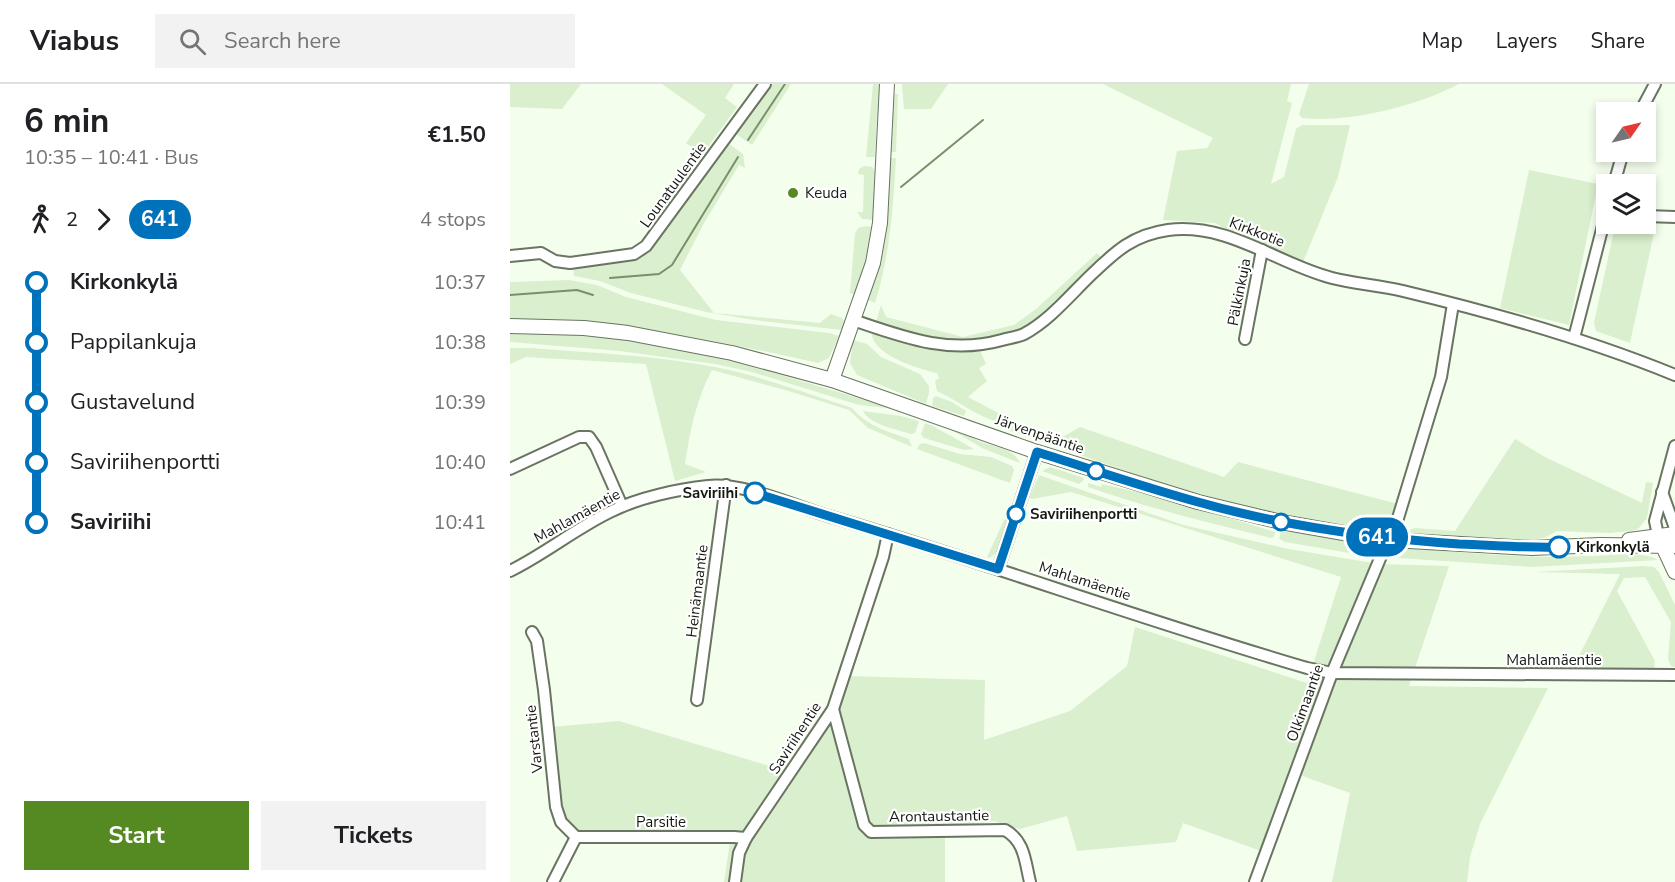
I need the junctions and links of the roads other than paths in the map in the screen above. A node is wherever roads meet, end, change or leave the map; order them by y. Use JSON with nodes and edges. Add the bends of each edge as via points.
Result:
{"nodes":[{"id":1,"x":765,"y":84,"type":"edge"},
{"id":2,"x":887,"y":84,"type":"edge"},
{"id":3,"x":1655,"y":84,"type":"edge"},
{"id":4,"x":1645,"y":102,"type":"edge"},
{"id":5,"x":1656,"y":216,"type":"edge"},
{"id":6,"x":1675,"y":217,"type":"edge"},
{"id":7,"x":1602,"y":234,"type":"edge"},
{"id":8,"x":1262,"y":250,"type":"junction"},
{"id":9,"x":510,"y":256,"type":"edge"},
{"id":10,"x":1453,"y":304,"type":"junction"},
{"id":11,"x":853,"y":320,"type":"junction"},
{"id":12,"x":510,"y":326,"type":"edge"},
{"id":13,"x":1574,"y":338,"type":"junction"},
{"id":14,"x":1245,"y":339,"type":"dead end"},
{"id":15,"x":1675,"y":375,"type":"edge"},
{"id":16,"x":832,"y":380,"type":"junction"},
{"id":17,"x":1675,"y":446,"type":"edge"},
{"id":18,"x":1037,"y":452,"type":"junction"},
{"id":19,"x":510,"y":469,"type":"edge"},
{"id":20,"x":726,"y":485,"type":"junction"},
{"id":21,"x":1662,"y":492,"type":"junction"},
{"id":22,"x":622,"y":506,"type":"junction"},
{"id":23,"x":1675,"y":528,"type":"edge"},
{"id":24,"x":888,"y":534,"type":"junction"},
{"id":25,"x":1675,"y":534,"type":"edge"},
{"id":26,"x":1391,"y":538,"type":"junction"},
{"id":27,"x":1665,"y":542,"type":"edge"},
{"id":28,"x":998,"y":569,"type":"junction"},
{"id":29,"x":510,"y":571,"type":"edge"},
{"id":30,"x":1675,"y":572,"type":"edge"},
{"id":31,"x":532,"y":632,"type":"dead end"},
{"id":32,"x":1332,"y":673,"type":"junction"},
{"id":33,"x":1675,"y":675,"type":"edge"},
{"id":34,"x":697,"y":700,"type":"dead end"},
{"id":35,"x":833,"y":710,"type":"junction"},
{"id":36,"x":576,"y":837,"type":"junction"},
{"id":37,"x":746,"y":838,"type":"junction"},
{"id":38,"x":553,"y":882,"type":"edge"},
{"id":39,"x":735,"y":882,"type":"edge"},
{"id":40,"x":1029,"y":882,"type":"edge"},
{"id":41,"x":1255,"y":882,"type":"edge"}],
"edges":[{"from":1,"to":9,"type":"street","name":"Lounatuulentie","via":[[646,246],[634,254],[561,263],[541,253]]},
{"from":2,"to":11,"type":"main road","via":[[877,244]]},
{"from":3,"to":4,"type":"street"},
{"from":5,"to":6,"type":"street"},
{"from":7,"to":13,"type":"street"},
{"from":8,"to":10,"type":"street","name":"Kirkkotie","via":[[1331,278]]},
{"from":8,"to":11,"type":"street","name":"Kirkkotie","via":[[1199,230],[1149,233],[1114,253],[1065,301],[1023,334],[984,345],[947,347]]},
{"from":8,"to":14,"type":"street","name":"Pälkinkuja"},
{"from":10,"to":13,"type":"street","name":"Kirkkotie"},
{"from":10,"to":26,"type":"street","name":"Olkimaantie","via":[[1441,377]]},
{"from":11,"to":16,"type":"main road"},
{"from":12,"to":16,"type":"main road","name":"Järvenpääntie","via":[[584,328],[674,341]]},
{"from":13,"to":15,"type":"street","name":"Kirkkotie"},
{"from":16,"to":18,"type":"main road","name":"Järvenpääntie"},
{"from":17,"to":21,"type":"street"},
{"from":18,"to":26,"type":"main road","name":"Järvenpääntie","via":[[1219,507],[1281,522]]},
{"from":18,"to":28,"type":"street"},
{"from":19,"to":22,"type":"street","via":[[579,437],[589,437]]},
{"from":20,"to":22,"type":"street","name":"Mahlamäentie","via":[[656,496]]},
{"from":20,"to":24,"type":"street","name":"Mahlamäentie"},
{"from":20,"to":34,"type":"street","name":"Heinämaantie"},
{"from":21,"to":23,"type":"street"},
{"from":21,"to":27,"type":"street","via":[[1655,521]]},
{"from":22,"to":29,"type":"street","name":"Mahlamäentie"},
{"from":24,"to":28,"type":"street","name":"Mahlamäentie"},
{"from":24,"to":35,"type":"street","name":"Saviriihentie"},
{"from":25,"to":27,"type":"main road","name":"Järvenpääntie"},
{"from":26,"to":27,"type":"main road","name":"Järvenpääntie","via":[[1532,548]]},
{"from":26,"to":32,"type":"street","name":"Olkimaantie"},
{"from":27,"to":30,"type":"main road"},
{"from":28,"to":32,"type":"street","name":"Mahlamäentie","via":[[1267,657]]},
{"from":31,"to":36,"type":"street","name":"Varstantie","via":[[540,660],[556,807],[561,822]]},
{"from":32,"to":33,"type":"street","name":"Mahlamäentie"},
{"from":32,"to":41,"type":"street","name":"Olkimaantie"},
{"from":35,"to":37,"type":"street","name":"Saviriihentie"},
{"from":35,"to":40,"type":"street","name":"Arontaustantie","via":[[864,825],[871,832],[1005,830],[1015,836],[1023,849]]},
{"from":36,"to":37,"type":"street","name":"Parsitie"},
{"from":36,"to":38,"type":"street"},
{"from":37,"to":39,"type":"street","name":"Saviriihentie","via":[[739,853]]}]}
